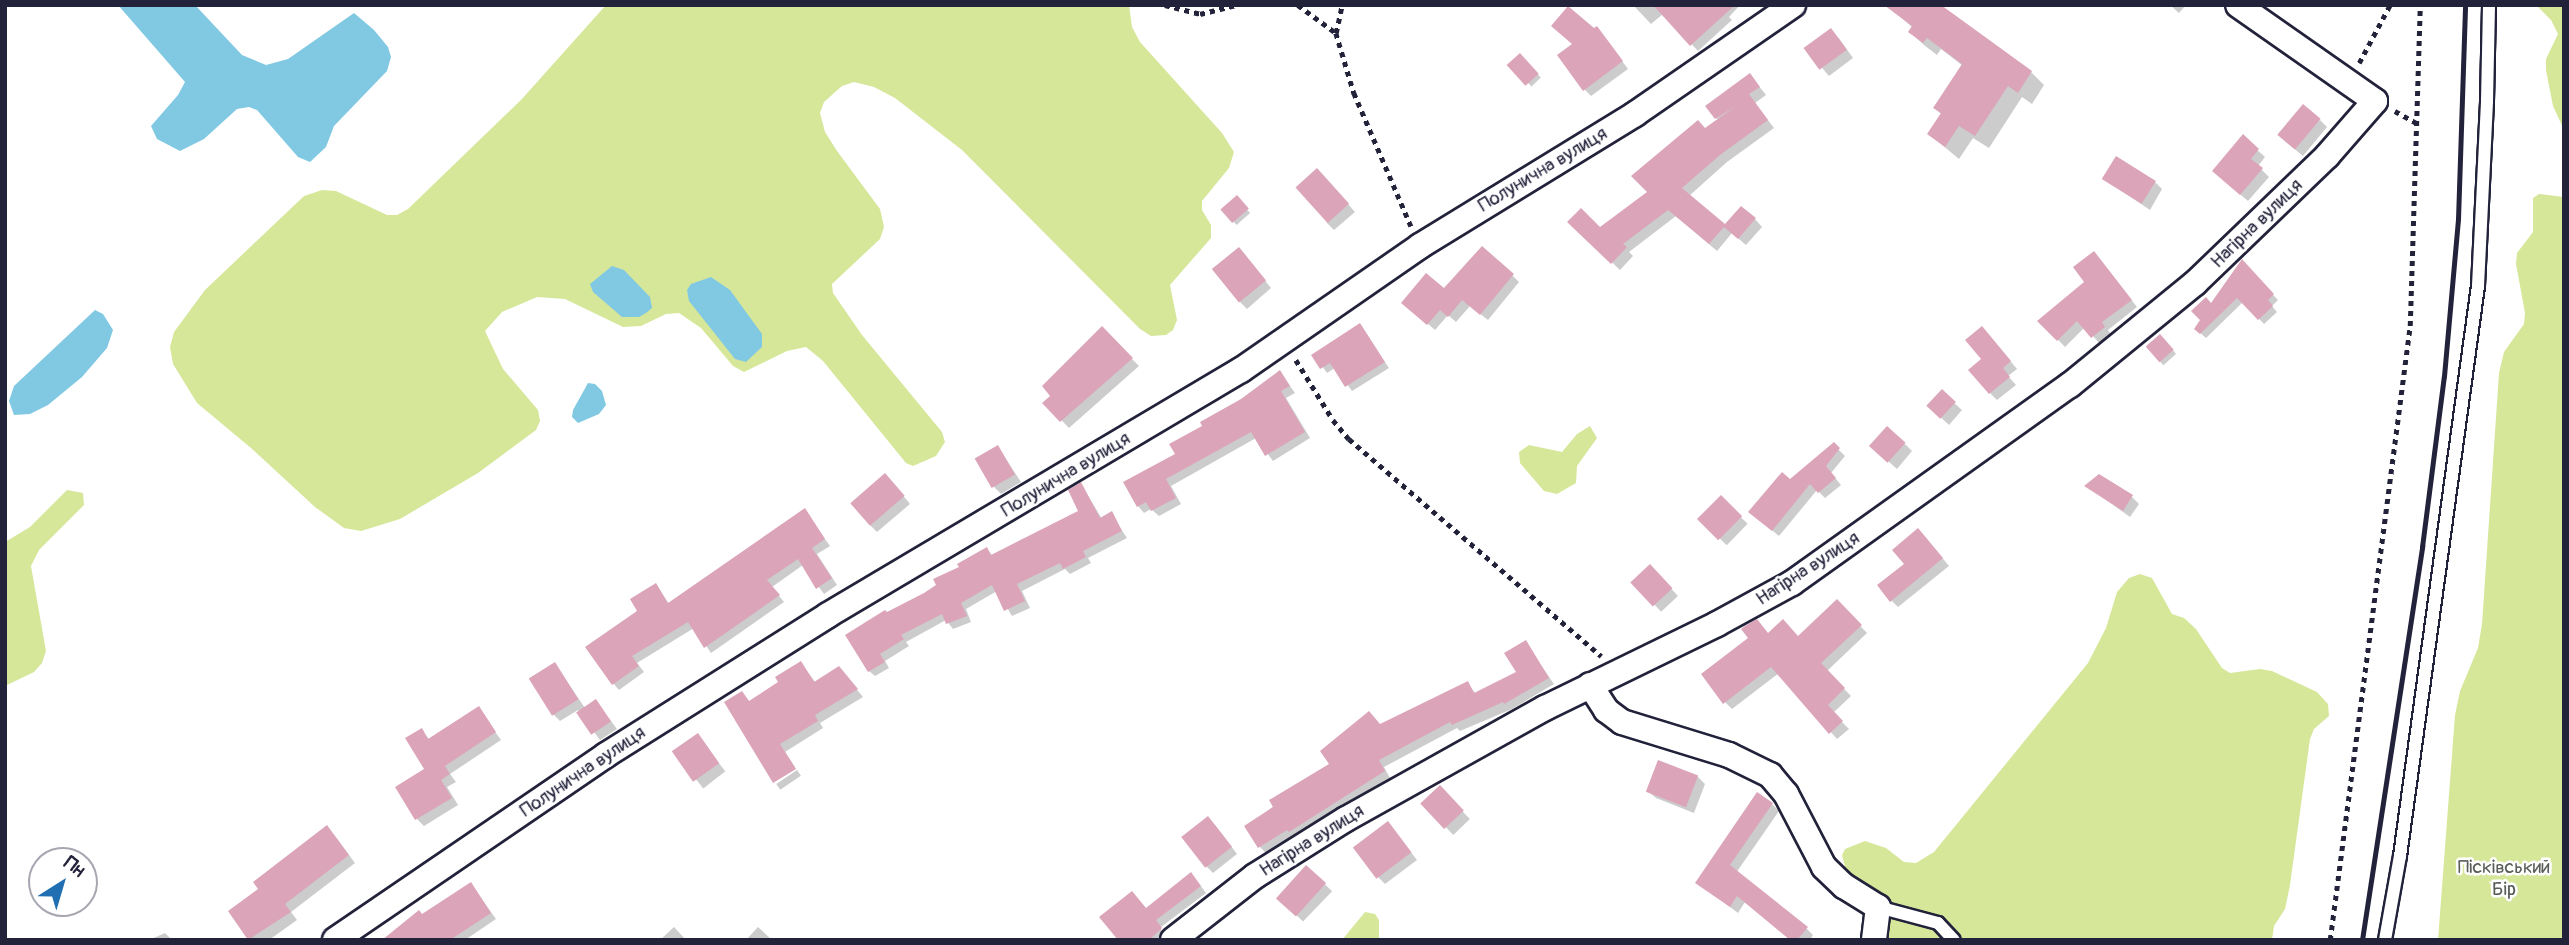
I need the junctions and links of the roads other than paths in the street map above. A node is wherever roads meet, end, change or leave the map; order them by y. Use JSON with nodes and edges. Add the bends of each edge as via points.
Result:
{"nodes":[{"id":1,"x":1793,"y":5,"type":"edge"},
{"id":2,"x":2238,"y":5,"type":"edge"},
{"id":3,"x":2489,"y":5,"type":"edge"},
{"id":4,"x":1590,"y":685,"type":"junction"},
{"id":5,"x":1878,"y":907,"type":"junction"},
{"id":6,"x":335,"y":940,"type":"edge"},
{"id":7,"x":1173,"y":940,"type":"edge"},
{"id":8,"x":1874,"y":940,"type":"edge"},
{"id":9,"x":1954,"y":940,"type":"edge"},
{"id":10,"x":2385,"y":940,"type":"edge"}],
"edges":[{"from":1,"to":6,"type":"street","name":"Полунична вулиця","via":[[1635,114],[1420,246],[1198,396],[795,635],[606,755]]},
{"from":2,"to":4,"type":"street","name":"Нагірна вулиця","via":[[2375,101],[2327,156],[2205,273],[2070,385],[1792,583]]},
{"from":3,"to":10,"type":"lane","via":[[2478,286]]},
{"from":4,"to":5,"type":"street","via":[[1606,710],[1622,722],[1729,755],[1770,775],[1786,794],[1824,867]]},
{"from":4,"to":7,"type":"street","name":"Нагірна вулиця","via":[[1346,819],[1255,876]]},
{"from":5,"to":8,"type":"street"},
{"from":5,"to":9,"type":"lane","via":[[1938,923]]}]}
